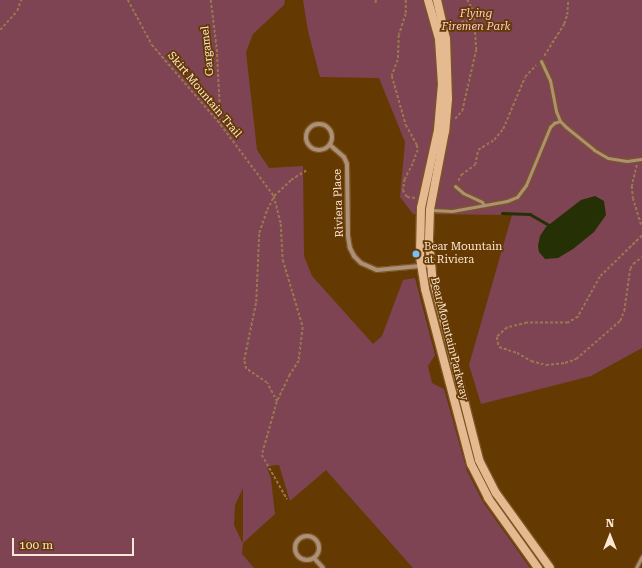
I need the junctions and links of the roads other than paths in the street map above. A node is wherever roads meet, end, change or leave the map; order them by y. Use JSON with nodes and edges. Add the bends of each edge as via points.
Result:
{"nodes":[{"id":1,"x":428,"y":0,"type":"edge"},
{"id":2,"x":437,"y":0,"type":"edge"},
{"id":3,"x":541,"y":61,"type":"road end"},
{"id":4,"x":560,"y":121,"type":"junction"},
{"id":5,"x":330,"y":145,"type":"junction"},
{"id":6,"x":641,"y":159,"type":"road end"},
{"id":7,"x":455,"y":186,"type":"road end"},
{"id":8,"x":484,"y":205,"type":"junction"},
{"id":9,"x":430,"y":210,"type":"junction"},
{"id":10,"x":421,"y":266,"type":"junction"},
{"id":11,"x":431,"y":266,"type":"junction"},
{"id":12,"x":642,"y":556,"type":"edge"},
{"id":13,"x":314,"y":558,"type":"junction"},
{"id":14,"x":322,"y":568,"type":"edge"},
{"id":15,"x":538,"y":568,"type":"edge"},
{"id":16,"x":550,"y":568,"type":"edge"},
{"id":17,"x":636,"y":568,"type":"edge"}],
"edges":[{"from":1,"to":10,"type":"street","name":"Bear Mountain Parkway","via":[[439,40],[442,84],[438,130],[421,208]]},
{"from":2,"to":9,"type":"street","name":"Bear Mountain Parkway","via":[[447,54],[449,84],[447,120]]},
{"from":3,"to":4,"type":"lane","via":[[550,80]]},
{"from":4,"to":6,"type":"lane","via":[[601,155],[618,160]]},
{"from":4,"to":8,"type":"lane","via":[[554,122],[550,127],[526,185],[517,197]]},
{"from":5,"to":5,"type":"street","via":[[333,138],[331,130],[326,125],[318,124],[306,133],[310,147],[324,150]]},
{"from":5,"to":10,"type":"street","name":"Riviera Place","via":[[344,157],[347,164],[348,236],[354,256],[361,263],[377,270]]},
{"from":7,"to":8,"type":"lane"},
{"from":8,"to":9,"type":"lane","via":[[452,211]]},
{"from":9,"to":11,"type":"street","name":"Bear Mountain Parkway"},
{"from":10,"to":11,"type":"street","name":"Riviera Place"},
{"from":10,"to":15,"type":"street","name":"Bear Mountain Parkway","via":[[471,464],[488,498]]},
{"from":11,"to":16,"type":"street","name":"Bear Mountain Parkway","via":[[479,460],[496,493]]},
{"from":12,"to":17,"type":"lane"},
{"from":13,"to":13,"type":"street","via":[[319,550],[317,540],[308,536],[298,540],[295,549],[300,558]]},
{"from":13,"to":14,"type":"street"}]}
